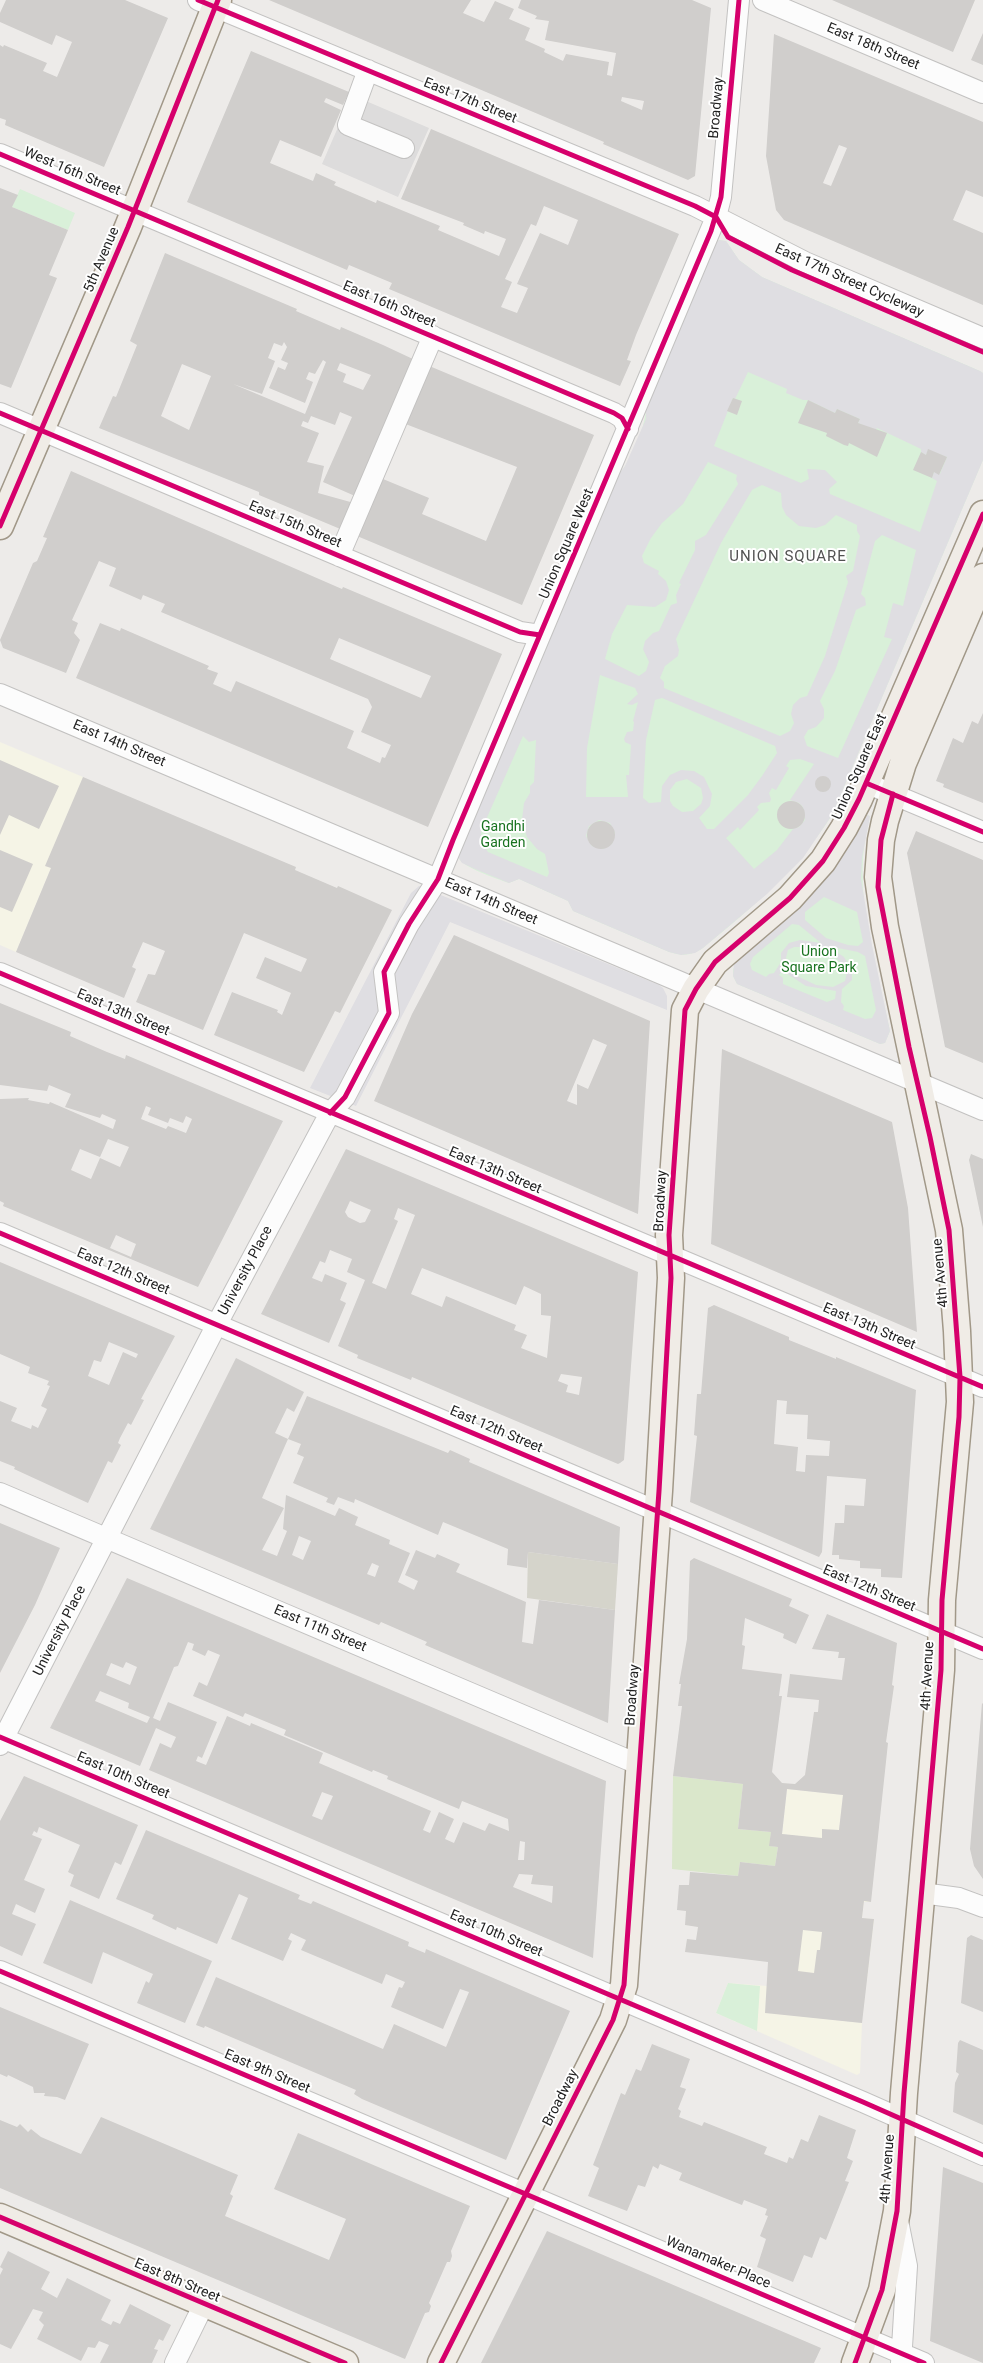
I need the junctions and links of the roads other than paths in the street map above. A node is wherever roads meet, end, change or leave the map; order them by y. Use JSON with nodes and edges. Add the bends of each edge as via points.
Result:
{"nodes":[{"id":1,"x":740,"y":0,"type":"edge"},
{"id":2,"x":763,"y":0,"type":"edge"},
{"id":3,"x":210,"y":2,"type":"edge"},
{"id":4,"x":368,"y":70,"type":"junction"},
{"id":5,"x":983,"y":93,"type":"edge"},
{"id":6,"x":404,"y":148,"type":"dead end"},
{"id":7,"x":0,"y":154,"type":"edge"},
{"id":8,"x":135,"y":211,"type":"junction"},
{"id":9,"x":716,"y":217,"type":"junction"},
{"id":10,"x":433,"y":336,"type":"junction"},
{"id":11,"x":983,"y":338,"type":"edge"},
{"id":12,"x":0,"y":412,"type":"edge"},
{"id":13,"x":628,"y":429,"type":"junction"},
{"id":14,"x":41,"y":431,"type":"junction"},
{"id":15,"x":983,"y":514,"type":"edge"},
{"id":16,"x":0,"y":526,"type":"edge"},
{"id":17,"x":339,"y":556,"type":"junction"},
{"id":18,"x":973,"y":565,"type":"edge"},
{"id":19,"x":983,"y":577,"type":"edge"},
{"id":20,"x":540,"y":635,"type":"junction"},
{"id":21,"x":0,"y":694,"type":"edge"},
{"id":22,"x":866,"y":783,"type":"junction"},
{"id":23,"x":893,"y":794,"type":"junction"},
{"id":24,"x":983,"y":832,"type":"edge"},
{"id":25,"x":438,"y":879,"type":"junction"},
{"id":26,"x":0,"y":973,"type":"edge"},
{"id":27,"x":696,"y":989,"type":"junction"},
{"id":28,"x":919,"y":1084,"type":"junction"},
{"id":29,"x":983,"y":1110,"type":"edge"},
{"id":30,"x":330,"y":1113,"type":"junction"},
{"id":31,"x":0,"y":1233,"type":"edge"},
{"id":32,"x":671,"y":1257,"type":"junction"},
{"id":33,"x":217,"y":1324,"type":"junction"},
{"id":34,"x":972,"y":1382,"type":"edge"},
{"id":35,"x":0,"y":1494,"type":"edge"},
{"id":36,"x":657,"y":1511,"type":"junction"},
{"id":37,"x":107,"y":1539,"type":"junction"},
{"id":38,"x":941,"y":1632,"type":"junction"},
{"id":39,"x":983,"y":1649,"type":"edge"},
{"id":40,"x":1,"y":1740,"type":"edge"},
{"id":41,"x":640,"y":1765,"type":"junction"},
{"id":42,"x":922,"y":1893,"type":"junction"},
{"id":43,"x":983,"y":1907,"type":"edge"},
{"id":44,"x":0,"y":1971,"type":"edge"},
{"id":45,"x":621,"y":1999,"type":"junction"},
{"id":46,"x":903,"y":2119,"type":"junction"},
{"id":47,"x":983,"y":2155,"type":"edge"},
{"id":48,"x":526,"y":2193,"type":"junction"},
{"id":49,"x":897,"y":2211,"type":"junction"},
{"id":50,"x":0,"y":2217,"type":"edge"},
{"id":51,"x":204,"y":2304,"type":"junction"},
{"id":52,"x":865,"y":2338,"type":"junction"},
{"id":53,"x":901,"y":2358,"type":"edge"},
{"id":54,"x":175,"y":2363,"type":"edge"},
{"id":55,"x":345,"y":2363,"type":"edge"},
{"id":56,"x":441,"y":2363,"type":"edge"},
{"id":57,"x":855,"y":2363,"type":"edge"},
{"id":58,"x":924,"y":2363,"type":"edge"}],
"edges":[{"from":1,"to":9,"type":"street","name":"Broadway","via":[[721,197]]},
{"from":2,"to":5,"type":"street","name":"East 18th Street"},
{"from":3,"to":4,"type":"street","name":"East 17th Street"},
{"from":3,"to":8,"type":"main road","name":"5th Avenue"},
{"from":4,"to":6,"type":"street","via":[[348,125]]},
{"from":4,"to":9,"type":"street","name":"East 17th Street"},
{"from":7,"to":8,"type":"street","name":"West 16th Street"},
{"from":8,"to":10,"type":"street","name":"East 16th Street"},
{"from":8,"to":14,"type":"main road","name":"5th Avenue"},
{"from":9,"to":11,"type":"street","name":"East 17th Street","via":[[820,269]]},
{"from":9,"to":13,"type":"street","name":"Union Square West"},
{"from":10,"to":13,"type":"street","name":"East 16th Street","via":[[614,413],[622,418]]},
{"from":10,"to":17,"type":"street"},
{"from":12,"to":14,"type":"street","name":"East 15th Street"},
{"from":13,"to":20,"type":"street","name":"Union Square West"},
{"from":14,"to":16,"type":"main road","name":"5th Avenue"},
{"from":14,"to":17,"type":"street","name":"East 15th Street"},
{"from":15,"to":18,"type":"main road","name":"Union Square East"},
{"from":17,"to":20,"type":"street","name":"East 15th Street","via":[[520,632]]},
{"from":18,"to":22,"type":"main road","name":"Union Square East"},
{"from":19,"to":23,"type":"main road","via":[[903,763]]},
{"from":20,"to":25,"type":"street","name":"Union Square West"},
{"from":21,"to":25,"type":"street","name":"East 14th Street"},
{"from":22,"to":23,"type":"street"},
{"from":22,"to":27,"type":"main road","name":"Union Square East","via":[[823,861],[790,898],[715,962]]},
{"from":23,"to":24,"type":"street"},
{"from":23,"to":28,"type":"main road","via":[[881,840],[878,882]]},
{"from":25,"to":27,"type":"street","name":"East 14th Street"},
{"from":25,"to":30,"type":"street","name":"University Place","via":[[384,972],[389,1013],[345,1097]]},
{"from":26,"to":30,"type":"street","name":"East 13th Street"},
{"from":27,"to":28,"type":"street","name":"East 14th Street"},
{"from":27,"to":32,"type":"main road","name":"Broadway","via":[[685,1010],[683,1028],[669,1235]]},
{"from":28,"to":29,"type":"street","name":"East 14th Street"},
{"from":28,"to":34,"type":"main road","name":"4th Avenue","via":[[949,1230]]},
{"from":30,"to":32,"type":"street","name":"East 13th Street"},
{"from":30,"to":33,"type":"street","name":"University Place"},
{"from":31,"to":33,"type":"street","name":"East 12th Street"},
{"from":32,"to":34,"type":"street","name":"East 13th Street"},
{"from":32,"to":36,"type":"main road","name":"Broadway"},
{"from":33,"to":36,"type":"street","name":"East 12th Street"},
{"from":33,"to":37,"type":"street","name":"University Place"},
{"from":34,"to":38,"type":"main road","name":"4th Avenue","via":[[959,1417]]},
{"from":35,"to":37,"type":"street","name":"East 11th Street"},
{"from":36,"to":38,"type":"street","name":"East 12th Street"},
{"from":36,"to":41,"type":"main road","name":"Broadway"},
{"from":37,"to":40,"type":"street","name":"University Place"},
{"from":37,"to":41,"type":"street","name":"East 11th Street"},
{"from":38,"to":39,"type":"street","name":"East 12th Street"},
{"from":38,"to":42,"type":"main road","name":"4th Avenue","via":[[941,1670]]},
{"from":40,"to":45,"type":"street","name":"East 10th Street"},
{"from":41,"to":45,"type":"main road","name":"Broadway","via":[[627,1960]]},
{"from":42,"to":43,"type":"street","via":[[959,1898]]},
{"from":42,"to":46,"type":"main road","name":"4th Avenue"},
{"from":44,"to":48,"type":"street","name":"East 9th Street"},
{"from":45,"to":46,"type":"street","name":"East 10th Street"},
{"from":45,"to":48,"type":"main road","name":"Broadway"},
{"from":46,"to":47,"type":"street","name":"East 10th Street"},
{"from":46,"to":49,"type":"main road","name":"4th Avenue"},
{"from":48,"to":52,"type":"street","name":"Wanamaker Place"},
{"from":48,"to":56,"type":"main road","name":"Broadway"},
{"from":49,"to":52,"type":"main road","via":[[884,2283]]},
{"from":49,"to":53,"type":"street","name":"4th Avenue","via":[[907,2266]]},
{"from":50,"to":51,"type":"main road","name":"East 8th Street"},
{"from":51,"to":54,"type":"street"},
{"from":51,"to":55,"type":"main road","name":"East 8th Street"},
{"from":52,"to":53,"type":"street","name":"Wanamaker Place"},
{"from":52,"to":57,"type":"main road"},
{"from":53,"to":58,"type":"street"}]}
